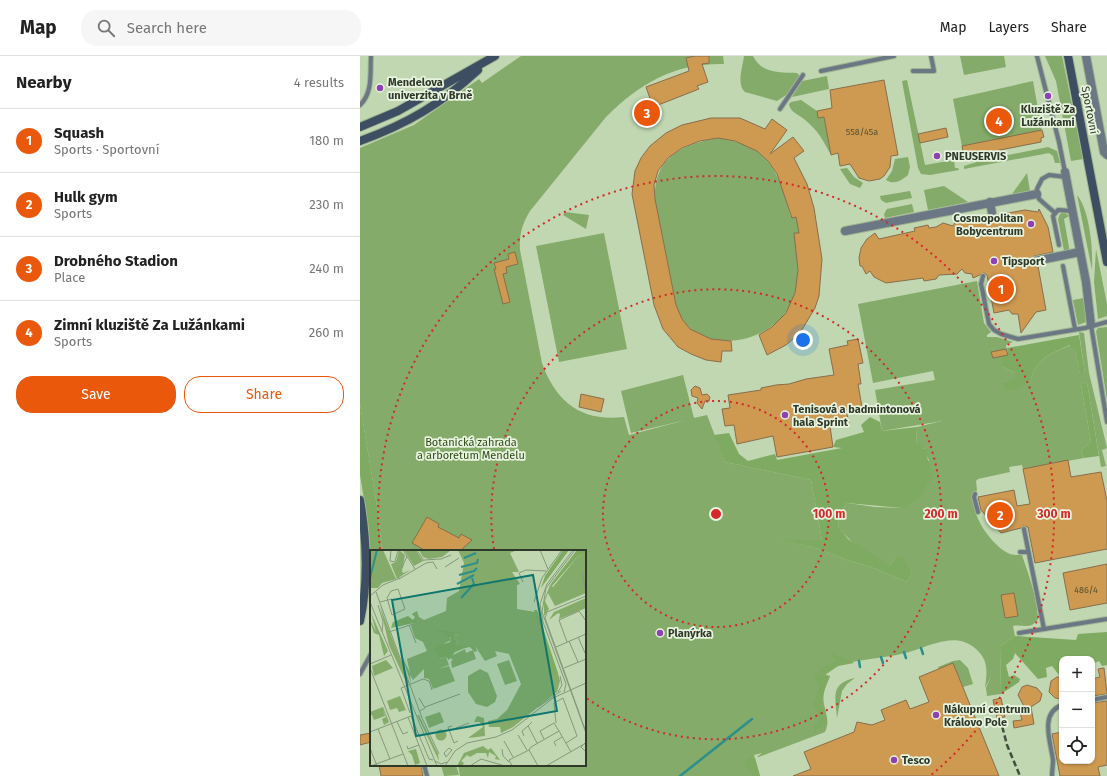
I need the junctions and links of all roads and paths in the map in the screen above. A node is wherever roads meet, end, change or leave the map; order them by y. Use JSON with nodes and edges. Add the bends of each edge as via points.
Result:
{"nodes":[{"id":1,"x":371,"y":56,"type":"edge"},
{"id":2,"x":495,"y":56,"type":"edge"},
{"id":3,"x":894,"y":56,"type":"edge"},
{"id":4,"x":931,"y":56,"type":"edge"},
{"id":5,"x":1037,"y":56,"type":"edge"},
{"id":6,"x":1068,"y":56,"type":"edge"},
{"id":7,"x":1086,"y":56,"type":"edge"},
{"id":8,"x":487,"y":61,"type":"junction"},
{"id":9,"x":913,"y":70,"type":"dead end"},
{"id":10,"x":821,"y":71,"type":"dead end"},
{"id":11,"x":804,"y":75,"type":"dead end"},
{"id":12,"x":360,"y":105,"type":"edge"},
{"id":13,"x":780,"y":108,"type":"dead end"},
{"id":14,"x":360,"y":127,"type":"edge"},
{"id":15,"x":360,"y":141,"type":"edge"},
{"id":16,"x":1107,"y":155,"type":"edge"},
{"id":17,"x":1066,"y":175,"type":"junction"},
{"id":18,"x":1037,"y":194,"type":"junction"},
{"id":19,"x":990,"y":202,"type":"junction"},
{"id":20,"x":1072,"y":211,"type":"junction"},
{"id":21,"x":992,"y":213,"type":"dead end"},
{"id":22,"x":1055,"y":213,"type":"junction"},
{"id":23,"x":845,"y":231,"type":"dead end"},
{"id":24,"x":1059,"y":245,"type":"dead end"},
{"id":25,"x":1080,"y":252,"type":"junction"},
{"id":26,"x":1035,"y":261,"type":"dead end"},
{"id":27,"x":1107,"y":262,"type":"edge"},
{"id":28,"x":1064,"y":266,"type":"dead end"},
{"id":29,"x":983,"y":276,"type":"dead end"},
{"id":30,"x":1107,"y":322,"type":"edge"},
{"id":31,"x":1090,"y":325,"type":"junction"},
{"id":32,"x":1075,"y":330,"type":"junction"},
{"id":33,"x":1107,"y":422,"type":"edge"},
{"id":34,"x":975,"y":494,"type":"dead end"},
{"id":35,"x":360,"y":500,"type":"edge"},
{"id":36,"x":978,"y":512,"type":"dead end"},
{"id":37,"x":1024,"y":529,"type":"dead end"},
{"id":38,"x":1020,"y":552,"type":"dead end"},
{"id":39,"x":1028,"y":552,"type":"junction"},
{"id":40,"x":1107,"y":619,"type":"edge"},
{"id":41,"x":360,"y":621,"type":"edge"},
{"id":42,"x":1044,"y":629,"type":"junction"},
{"id":43,"x":1019,"y":632,"type":"dead end"},
{"id":44,"x":370,"y":656,"type":"edge"},
{"id":45,"x":360,"y":674,"type":"edge"},
{"id":46,"x":1107,"y":697,"type":"edge"},
{"id":47,"x":1095,"y":699,"type":"edge"},
{"id":48,"x":1059,"y":707,"type":"edge"},
{"id":49,"x":424,"y":766,"type":"edge"},
{"id":50,"x":427,"y":776,"type":"edge"},
{"id":51,"x":1052,"y":776,"type":"edge"}],
"edges":[{"from":1,"to":12,"type":"lane","via":[[369,91],[367,98]]},
{"from":2,"to":8,"type":"main road"},
{"from":3,"to":10,"type":"lane"},
{"from":4,"to":9,"type":"lane","via":[[934,71]]},
{"from":5,"to":17,"type":"lane"},
{"from":6,"to":27,"type":"main road","name":"Sportovní"},
{"from":7,"to":16,"type":"street","name":"Sportovní","via":[[1104,152]]},
{"from":8,"to":14,"type":"main road","via":[[398,111]]},
{"from":8,"to":15,"type":"main road","via":[[457,90],[416,118]]},
{"from":11,"to":13,"type":"lane"},
{"from":17,"to":18,"type":"lane","via":[[1045,177],[1039,183]]},
{"from":17,"to":20,"type":"street"},
{"from":18,"to":19,"type":"street"},
{"from":18,"to":22,"type":"lane"},
{"from":19,"to":21,"type":"street"},
{"from":19,"to":23,"type":"street"},
{"from":20,"to":22,"type":"lane","via":[[1063,209]]},
{"from":20,"to":25,"type":"street"},
{"from":22,"to":24,"type":"lane"},
{"from":25,"to":26,"type":"street"},
{"from":25,"to":31,"type":"street"},
{"from":28,"to":32,"type":"lane"},
{"from":29,"to":32,"type":"lane","via":[[989,324],[994,330],[1018,339]]},
{"from":30,"to":31,"type":"lane"},
{"from":31,"to":32,"type":"lane"},
{"from":31,"to":33,"type":"lane"},
{"from":34,"to":36,"type":"lane"},
{"from":35,"to":41,"type":"main road","via":[[367,551],[365,594]]},
{"from":37,"to":39,"type":"lane"},
{"from":38,"to":39,"type":"lane"},
{"from":39,"to":42,"type":"lane"},
{"from":40,"to":42,"type":"lane"},
{"from":42,"to":43,"type":"lane"},
{"from":44,"to":45,"type":"lane"},
{"from":46,"to":47,"type":"lane"},
{"from":48,"to":51,"type":"lane","via":[[1051,714],[1047,726],[1053,761]]},
{"from":49,"to":50,"type":"lane"}]}
